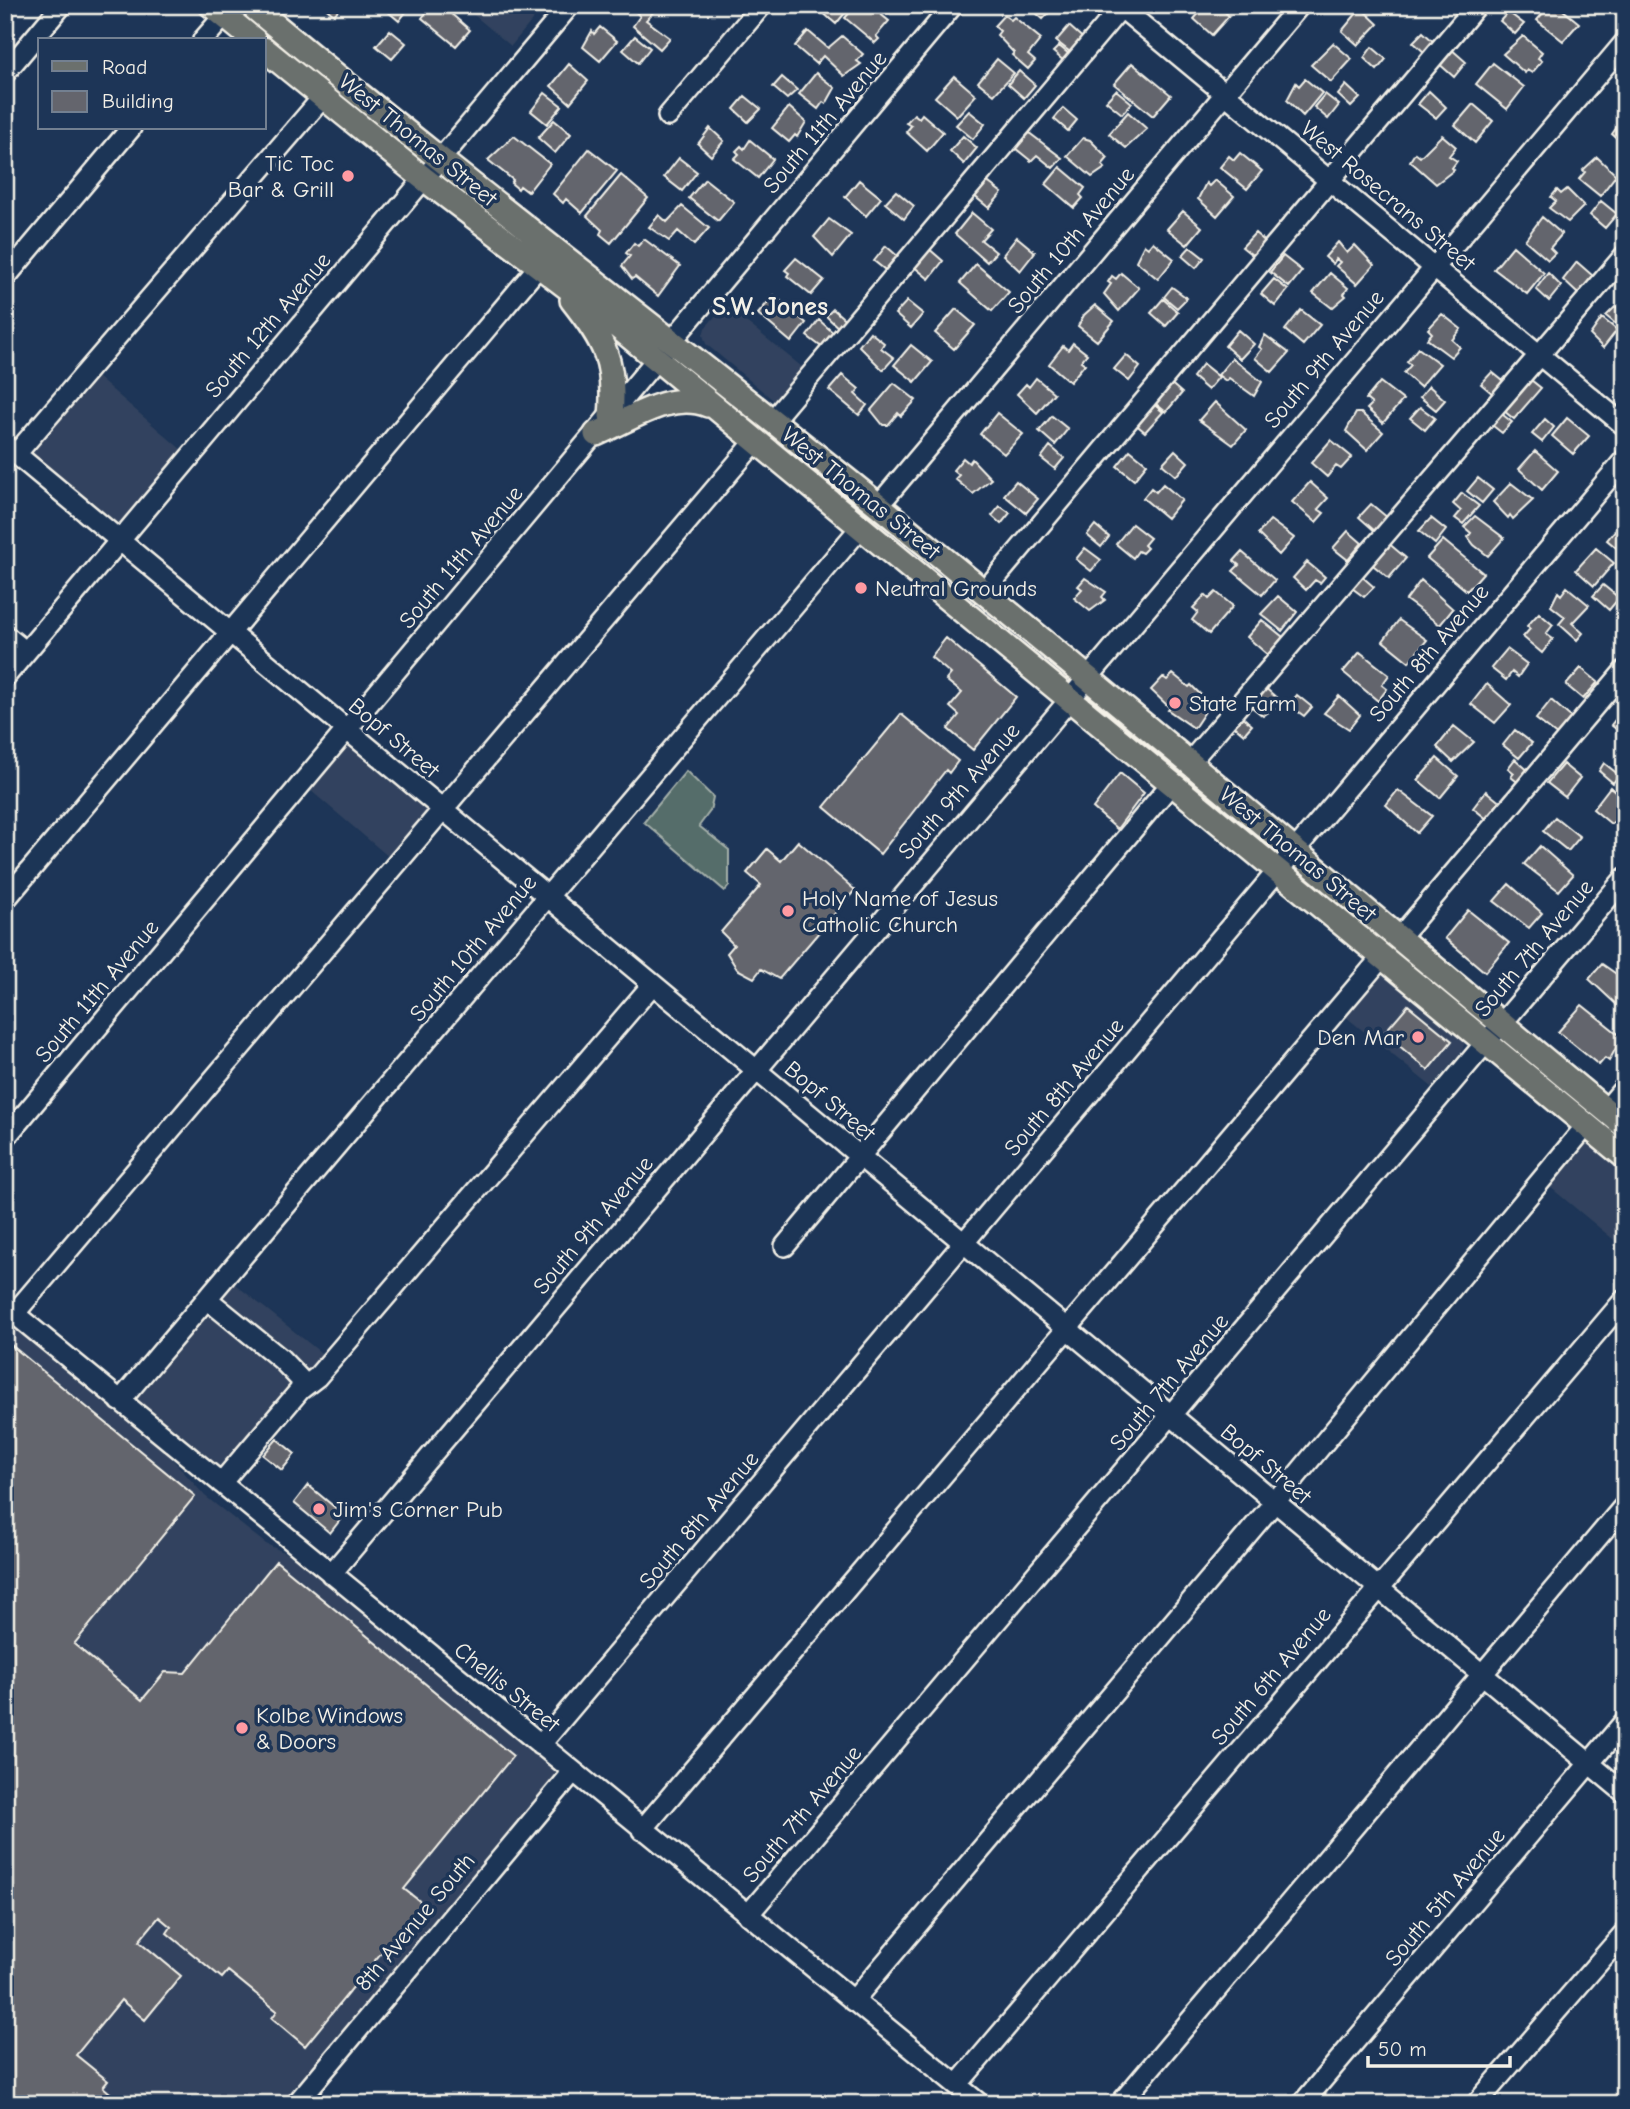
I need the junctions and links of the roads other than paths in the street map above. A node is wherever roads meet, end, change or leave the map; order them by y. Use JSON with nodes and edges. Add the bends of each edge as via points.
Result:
{"nodes":[{"id":1,"x":62,"y":5,"type":"edge"},
{"id":2,"x":251,"y":5,"type":"edge"},
{"id":3,"x":570,"y":5,"type":"edge"},
{"id":4,"x":762,"y":5,"type":"edge"},
{"id":5,"x":953,"y":5,"type":"edge"},
{"id":6,"x":1300,"y":5,"type":"edge"},
{"id":7,"x":1477,"y":5,"type":"edge"},
{"id":8,"x":1121,"y":6,"type":"edge"},
{"id":9,"x":218,"y":11,"type":"edge"},
{"id":10,"x":204,"y":38,"type":"edge"},
{"id":11,"x":252,"y":38,"type":"edge"},
{"id":12,"x":1625,"y":42,"type":"edge"},
{"id":13,"x":266,"y":51,"type":"edge"},
{"id":14,"x":5,"y":74,"type":"edge"},
{"id":15,"x":1226,"y":94,"type":"junction"},
{"id":16,"x":323,"y":97,"type":"junction"},
{"id":17,"x":668,"y":116,"type":"dead end"},
{"id":18,"x":129,"y":130,"type":"edge"},
{"id":19,"x":439,"y":159,"type":"junction"},
{"id":20,"x":423,"y":178,"type":"junction"},
{"id":21,"x":1329,"y":179,"type":"junction"},
{"id":22,"x":1625,"y":255,"type":"edge"},
{"id":23,"x":1434,"y":266,"type":"junction"},
{"id":24,"x":547,"y":272,"type":"junction"},
{"id":25,"x":5,"y":278,"type":"edge"},
{"id":26,"x":674,"y":340,"type":"junction"},
{"id":27,"x":1540,"y":356,"type":"junction"},
{"id":28,"x":656,"y":361,"type":"junction"},
{"id":29,"x":710,"y":406,"type":"junction"},
{"id":30,"x":772,"y":421,"type":"junction"},
{"id":31,"x":603,"y":425,"type":"junction"},
{"id":32,"x":1625,"y":426,"type":"edge"},
{"id":33,"x":755,"y":442,"type":"junction"},
{"id":34,"x":11,"y":450,"type":"edge"},
{"id":35,"x":1625,"y":459,"type":"edge"},
{"id":36,"x":878,"y":506,"type":"junction"},
{"id":37,"x":861,"y":527,"type":"junction"},
{"id":38,"x":120,"y":541,"type":"junction"},
{"id":39,"x":983,"y":593,"type":"junction"},
{"id":40,"x":230,"y":633,"type":"junction"},
{"id":41,"x":5,"y":635,"type":"edge"},
{"id":42,"x":26,"y":652,"type":"junction"},
{"id":43,"x":1625,"y":670,"type":"edge"},
{"id":44,"x":5,"y":677,"type":"edge"},
{"id":45,"x":1087,"y":679,"type":"junction"},
{"id":46,"x":1070,"y":699,"type":"junction"},
{"id":47,"x":347,"y":731,"type":"junction"},
{"id":48,"x":1189,"y":764,"type":"junction"},
{"id":49,"x":1171,"y":784,"type":"junction"},
{"id":50,"x":441,"y":809,"type":"junction"},
{"id":51,"x":1294,"y":851,"type":"junction"},
{"id":52,"x":1278,"y":871,"type":"junction"},
{"id":53,"x":1625,"y":878,"type":"edge"},
{"id":54,"x":548,"y":898,"type":"junction"},
{"id":55,"x":5,"y":900,"type":"edge"},
{"id":56,"x":1399,"y":938,"type":"junction"},
{"id":57,"x":1382,"y":957,"type":"junction"},
{"id":58,"x":652,"y":985,"type":"junction"},
{"id":59,"x":1503,"y":1024,"type":"junction"},
{"id":60,"x":1485,"y":1044,"type":"junction"},
{"id":61,"x":755,"y":1071,"type":"junction"},
{"id":62,"x":1625,"y":1087,"type":"edge"},
{"id":63,"x":1606,"y":1110,"type":"junction"},
{"id":64,"x":1586,"y":1126,"type":"junction"},
{"id":65,"x":1625,"y":1126,"type":"edge"},
{"id":66,"x":5,"y":1138,"type":"edge"},
{"id":67,"x":860,"y":1157,"type":"junction"},
{"id":68,"x":1625,"y":1157,"type":"edge"},
{"id":69,"x":963,"y":1244,"type":"junction"},
{"id":70,"x":785,"y":1246,"type":"dead end"},
{"id":71,"x":207,"y":1299,"type":"junction"},
{"id":72,"x":1625,"y":1299,"type":"edge"},
{"id":73,"x":10,"y":1310,"type":"edge"},
{"id":74,"x":1066,"y":1330,"type":"junction"},
{"id":75,"x":300,"y":1390,"type":"junction"},
{"id":76,"x":120,"y":1401,"type":"junction"},
{"id":77,"x":1171,"y":1418,"type":"junction"},
{"id":78,"x":221,"y":1483,"type":"junction"},
{"id":79,"x":1274,"y":1503,"type":"junction"},
{"id":80,"x":1625,"y":1505,"type":"edge"},
{"id":81,"x":331,"y":1574,"type":"junction"},
{"id":82,"x":1377,"y":1588,"type":"junction"},
{"id":83,"x":1481,"y":1675,"type":"junction"},
{"id":84,"x":1625,"y":1721,"type":"edge"},
{"id":85,"x":540,"y":1745,"type":"junction"},
{"id":86,"x":1588,"y":1764,"type":"junction"},
{"id":87,"x":573,"y":1772,"type":"junction"},
{"id":88,"x":1625,"y":1793,"type":"edge"},
{"id":89,"x":642,"y":1830,"type":"junction"},
{"id":90,"x":748,"y":1915,"type":"junction"},
{"id":91,"x":1625,"y":1932,"type":"edge"},
{"id":92,"x":853,"y":2001,"type":"junction"},
{"id":93,"x":957,"y":2085,"type":"junction"},
{"id":94,"x":296,"y":2104,"type":"edge"},
{"id":95,"x":980,"y":2104,"type":"edge"},
{"id":96,"x":1120,"y":2104,"type":"edge"},
{"id":97,"x":1302,"y":2104,"type":"edge"},
{"id":98,"x":1476,"y":2104,"type":"edge"}],
"edges":[{"from":1,"to":14,"type":"street"},
{"from":2,"to":19,"type":"main road","name":"West Thomas Street"},
{"from":3,"to":19,"type":"street","name":"South 12th Avenue"},
{"from":4,"to":17,"type":"street"},
{"from":5,"to":26,"type":"street","name":"South 11th Avenue"},
{"from":6,"to":15,"type":"street","name":"South 10th Avenue"},
{"from":7,"to":21,"type":"street"},
{"from":8,"to":15,"type":"street","name":"West Rosecrans Street"},
{"from":8,"to":30,"type":"street"},
{"from":9,"to":10,"type":"street"},
{"from":9,"to":11,"type":"main road"},
{"from":12,"to":23,"type":"street","name":"South 9th Avenue"},
{"from":13,"to":16,"type":"main road","name":"West Thomas Street"},
{"from":15,"to":21,"type":"street","name":"West Rosecrans Street"},
{"from":15,"to":36,"type":"street","name":"South 10th Avenue"},
{"from":16,"to":20,"type":"main road","name":"West Thomas Street"},
{"from":16,"to":34,"type":"street"},
{"from":18,"to":25,"type":"street"},
{"from":19,"to":20,"type":"street","name":"South 12th Avenue"},
{"from":19,"to":26,"type":"main road","name":"West Thomas Street"},
{"from":20,"to":24,"type":"main road","name":"West Thomas Street"},
{"from":20,"to":38,"type":"street","name":"South 12th Avenue"},
{"from":21,"to":23,"type":"street","name":"West Rosecrans Street"},
{"from":21,"to":39,"type":"street"},
{"from":22,"to":27,"type":"street"},
{"from":23,"to":27,"type":"street","name":"West Rosecrans Street"},
{"from":23,"to":45,"type":"street","name":"South 9th Avenue"},
{"from":24,"to":28,"type":"main road","name":"West Thomas Street"},
{"from":24,"to":31,"type":"main road","via":[[606,352],[612,372]]},
{"from":24,"to":40,"type":"street"},
{"from":26,"to":28,"type":"street","name":"South 11th Avenue"},
{"from":26,"to":30,"type":"main road","name":"West Thomas Street"},
{"from":27,"to":32,"type":"street","name":"West Rosecrans Street"},
{"from":27,"to":48,"type":"street"},
{"from":28,"to":29,"type":"main road","name":"West Thomas Street"},
{"from":28,"to":31,"type":"street","name":"South 11th Avenue"},
{"from":29,"to":31,"type":"main road","via":[[691,399],[673,402]]},
{"from":29,"to":33,"type":"main road","name":"West Thomas Street"},
{"from":30,"to":36,"type":"main road","name":"West Thomas Street"},
{"from":31,"to":47,"type":"street","name":"South 11th Avenue"},
{"from":33,"to":37,"type":"main road","name":"West Thomas Street"},
{"from":33,"to":50,"type":"street"},
{"from":34,"to":38,"type":"street","name":"Bopf Street"},
{"from":35,"to":51,"type":"street","name":"South 8th Avenue"},
{"from":36,"to":39,"type":"main road","name":"West Thomas Street"},
{"from":37,"to":46,"type":"main road","name":"West Thomas Street"},
{"from":37,"to":54,"type":"street","name":"South 10th Avenue"},
{"from":38,"to":40,"type":"street","name":"Bopf Street"},
{"from":38,"to":42,"type":"street","name":"South 12th Avenue"},
{"from":39,"to":45,"type":"main road","name":"West Thomas Street"},
{"from":40,"to":47,"type":"street","name":"Bopf Street"},
{"from":40,"to":55,"type":"street"},
{"from":41,"to":42,"type":"street"},
{"from":42,"to":44,"type":"street","name":"South 12th Avenue"},
{"from":43,"to":56,"type":"street"},
{"from":45,"to":46,"type":"street","name":"South 9th Avenue"},
{"from":45,"to":48,"type":"main road","name":"West Thomas Street"},
{"from":46,"to":49,"type":"main road","name":"West Thomas Street"},
{"from":46,"to":61,"type":"street","name":"South 9th Avenue"},
{"from":47,"to":50,"type":"street","name":"Bopf Street"},
{"from":47,"to":66,"type":"street","name":"South 11th Avenue"},
{"from":48,"to":51,"type":"main road","name":"West Thomas Street"},
{"from":49,"to":52,"type":"main road","name":"West Thomas Street"},
{"from":49,"to":67,"type":"street"},
{"from":50,"to":54,"type":"street","name":"Bopf Street"},
{"from":50,"to":73,"type":"street"},
{"from":51,"to":52,"type":"street","name":"South 8th Avenue"},
{"from":51,"to":56,"type":"main road","name":"West Thomas Street"},
{"from":52,"to":57,"type":"main road","name":"West Thomas Street"},
{"from":52,"to":69,"type":"street","name":"South 8th Avenue"},
{"from":53,"to":59,"type":"street","name":"South 7th Avenue"},
{"from":54,"to":58,"type":"street","name":"Bopf Street"},
{"from":54,"to":71,"type":"street","name":"South 10th Avenue"},
{"from":56,"to":59,"type":"main road","name":"West Thomas Street"},
{"from":57,"to":60,"type":"main road","name":"West Thomas Street"},
{"from":57,"to":74,"type":"street"},
{"from":58,"to":61,"type":"street","name":"Bopf Street"},
{"from":58,"to":75,"type":"street","via":[[317,1377]]},
{"from":59,"to":60,"type":"street","name":"South 7th Avenue"},
{"from":59,"to":63,"type":"main road","name":"West Thomas Street"},
{"from":60,"to":64,"type":"main road","name":"West Thomas Street"},
{"from":60,"to":77,"type":"street","name":"South 7th Avenue"},
{"from":61,"to":67,"type":"street","name":"Bopf Street"},
{"from":61,"to":81,"type":"street","name":"South 9th Avenue"},
{"from":62,"to":63,"type":"street"},
{"from":63,"to":65,"type":"main road","name":"West Thomas Street"},
{"from":64,"to":68,"type":"main road","name":"West Thomas Street"},
{"from":64,"to":79,"type":"street"},
{"from":67,"to":69,"type":"street","name":"Bopf Street"},
{"from":67,"to":70,"type":"street"},
{"from":69,"to":74,"type":"street","name":"Bopf Street"},
{"from":69,"to":85,"type":"street","name":"South 8th Avenue"},
{"from":71,"to":75,"type":"street","via":[[281,1359],[302,1381]]},
{"from":71,"to":76,"type":"street","name":"South 10th Avenue"},
{"from":72,"to":82,"type":"street","name":"South 6th Avenue"},
{"from":73,"to":76,"type":"street","name":"Chellis Street"},
{"from":74,"to":77,"type":"street","name":"Bopf Street"},
{"from":74,"to":89,"type":"street"},
{"from":75,"to":78,"type":"street"},
{"from":76,"to":78,"type":"street","name":"Chellis Street"},
{"from":77,"to":79,"type":"street","name":"Bopf Street"},
{"from":77,"to":90,"type":"street","name":"South 7th Avenue"},
{"from":78,"to":81,"type":"street","name":"Chellis Street"},
{"from":79,"to":82,"type":"street","name":"Bopf Street"},
{"from":79,"to":92,"type":"street"},
{"from":80,"to":83,"type":"street"},
{"from":81,"to":85,"type":"street","name":"Chellis Street"},
{"from":82,"to":83,"type":"street","name":"Bopf Street"},
{"from":82,"to":93,"type":"street","name":"South 6th Avenue"},
{"from":83,"to":86,"type":"street","name":"Bopf Street"},
{"from":83,"to":96,"type":"street"},
{"from":84,"to":86,"type":"street","name":"South 5th Avenue"},
{"from":85,"to":87,"type":"street","name":"Chellis Street"},
{"from":86,"to":88,"type":"street","name":"Bopf Street"},
{"from":86,"to":97,"type":"street","name":"South 5th Avenue"},
{"from":87,"to":89,"type":"street","name":"Chellis Street"},
{"from":87,"to":94,"type":"street","name":"8th Avenue South"},
{"from":89,"to":90,"type":"street","name":"Chellis Street"},
{"from":90,"to":92,"type":"street","name":"Chellis Street"},
{"from":91,"to":98,"type":"street"},
{"from":92,"to":93,"type":"street","name":"Chellis Street"},
{"from":93,"to":95,"type":"street","name":"Chellis Street"}]}
